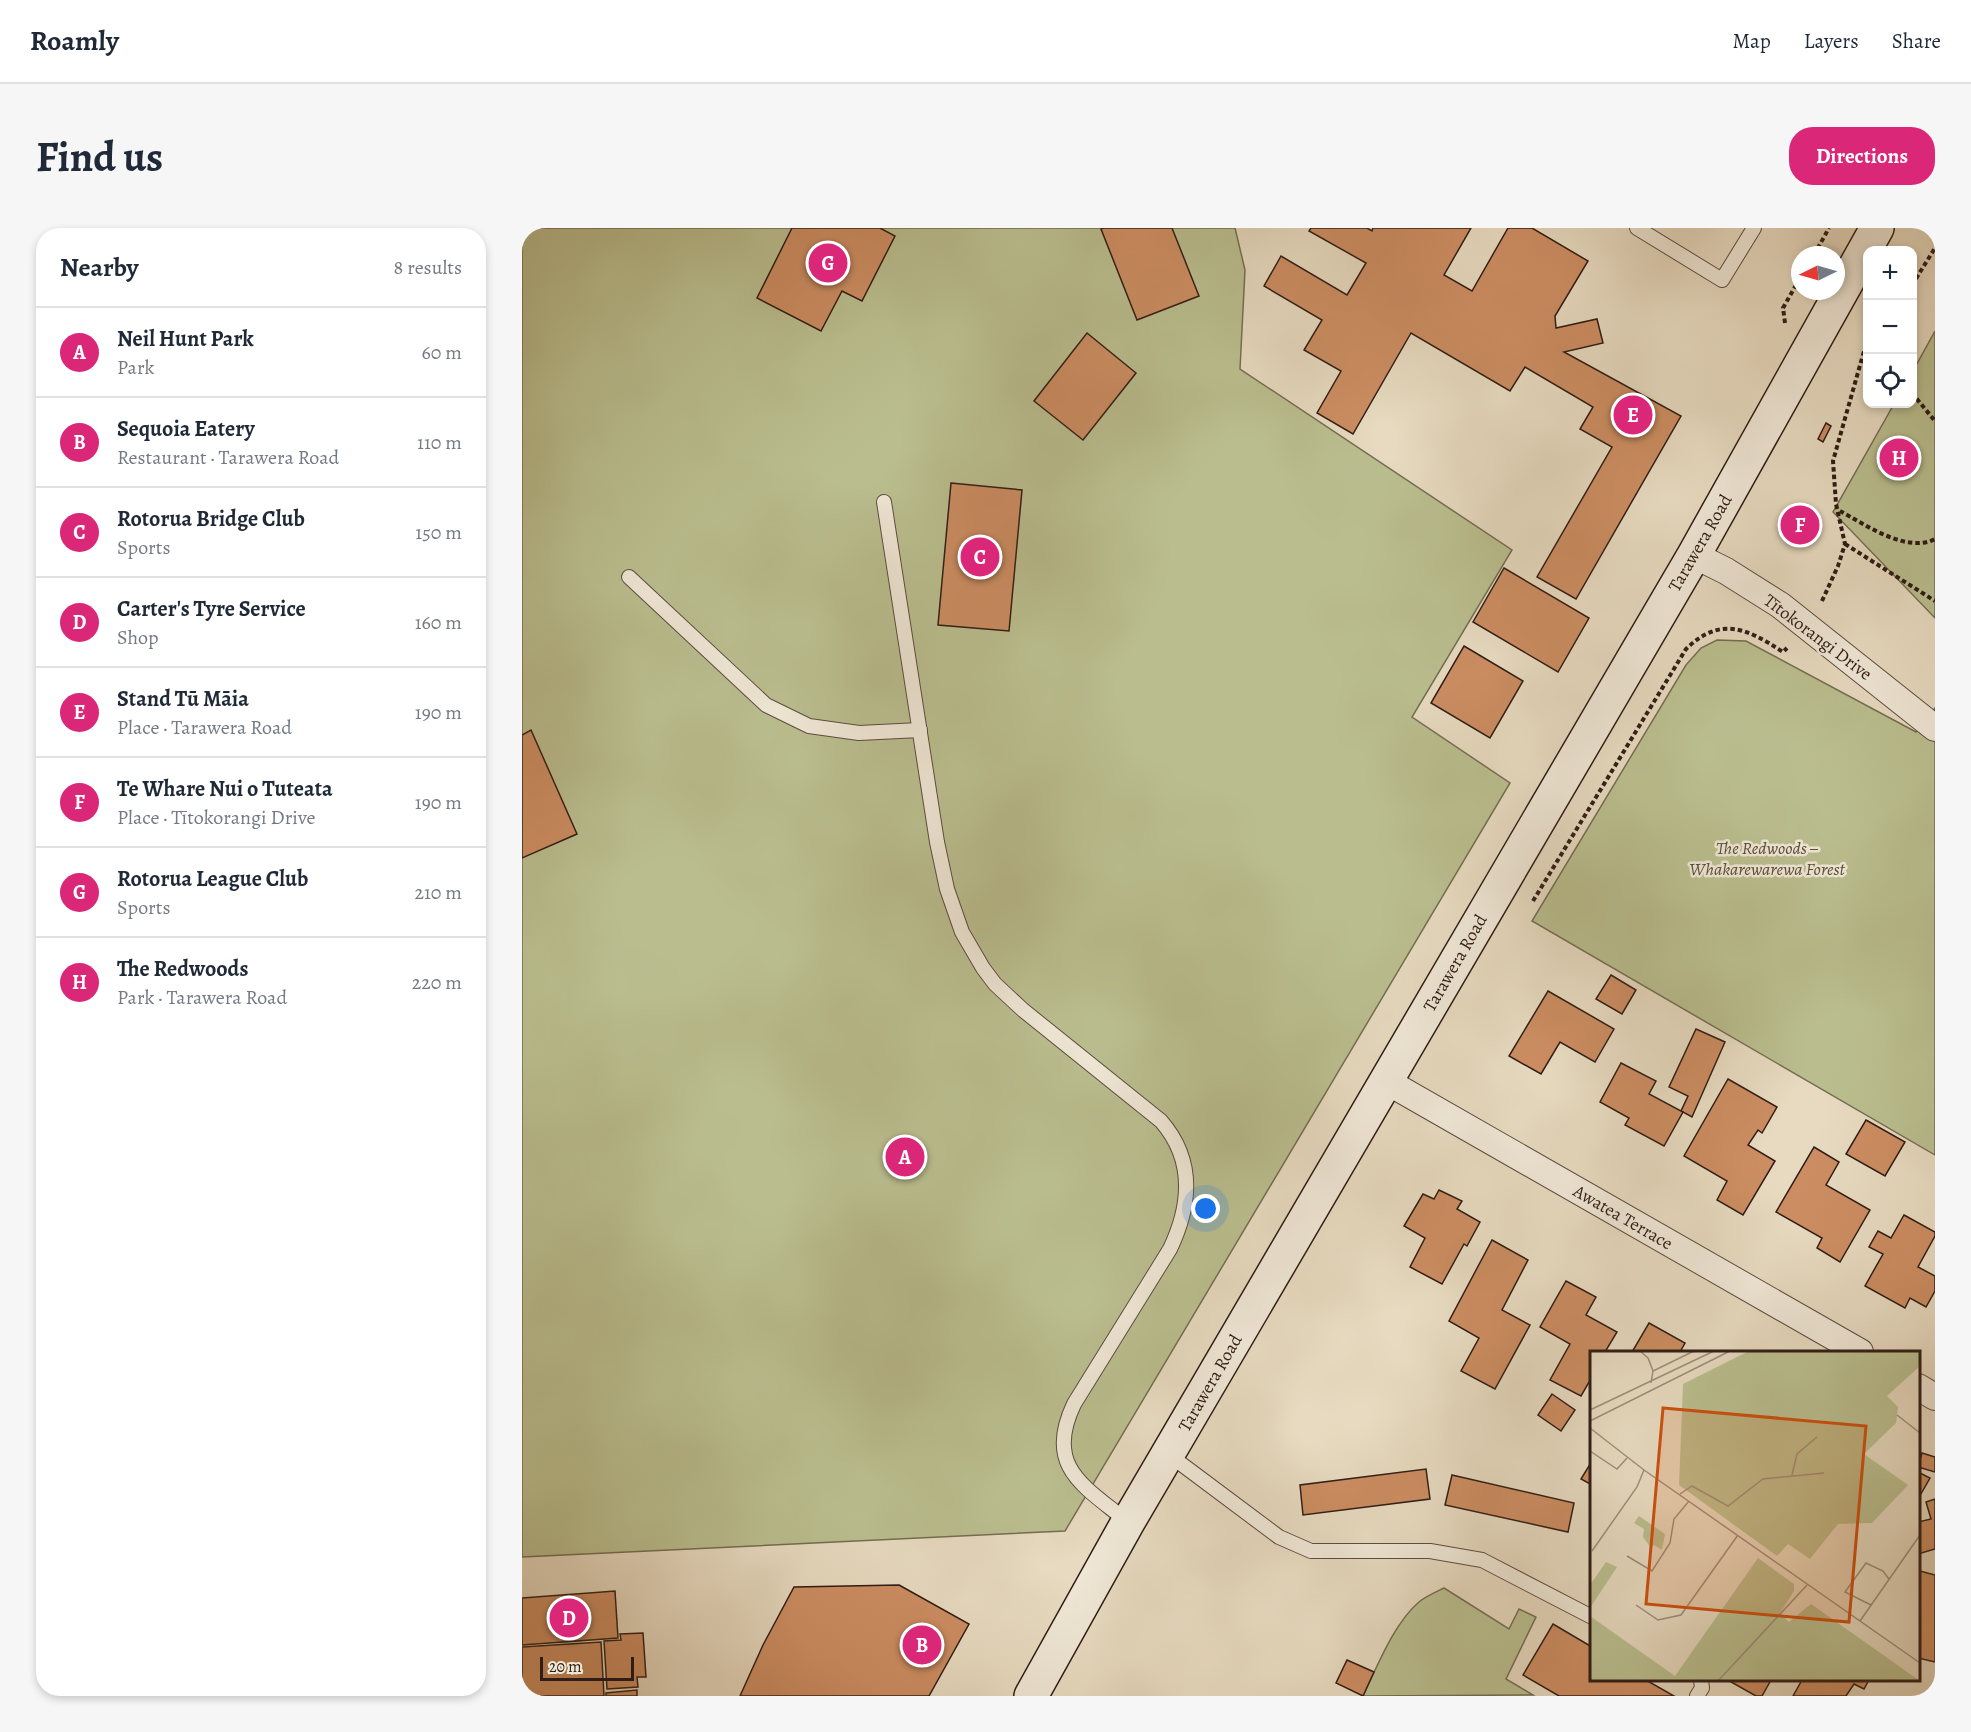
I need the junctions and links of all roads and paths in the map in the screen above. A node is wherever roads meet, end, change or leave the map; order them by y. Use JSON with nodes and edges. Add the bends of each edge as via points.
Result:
{"nodes":[{"id":1,"x":1637,"y":228,"type":"edge"},
{"id":2,"x":1754,"y":228,"type":"edge"},
{"id":3,"x":1829,"y":228,"type":"edge"},
{"id":4,"x":1877,"y":228,"type":"edge"},
{"id":5,"x":1819,"y":246,"type":"edge"},
{"id":6,"x":1935,"y":248,"type":"edge"},
{"id":7,"x":1917,"y":277,"type":"edge"},
{"id":8,"x":1791,"y":294,"type":"edge"},
{"id":9,"x":1786,"y":327,"type":"dead end"},
{"id":10,"x":1863,"y":352,"type":"edge"},
{"id":11,"x":1917,"y":399,"type":"edge"},
{"id":12,"x":1935,"y":421,"type":"edge"},
{"id":13,"x":884,"y":502,"type":"dead end"},
{"id":14,"x":1840,"y":511,"type":"dead end"},
{"id":15,"x":1933,"y":540,"type":"edge"},
{"id":16,"x":1845,"y":544,"type":"junction"},
{"id":17,"x":1935,"y":548,"type":"edge"},
{"id":18,"x":1694,"y":555,"type":"junction"},
{"id":19,"x":630,"y":577,"type":"dead end"},
{"id":20,"x":1935,"y":601,"type":"edge"},
{"id":21,"x":1819,"y":607,"type":"dead end"},
{"id":22,"x":1790,"y":644,"type":"dead end"},
{"id":23,"x":1935,"y":728,"type":"edge"},
{"id":24,"x":920,"y":730,"type":"junction"},
{"id":25,"x":1531,"y":904,"type":"dead end"},
{"id":26,"x":1386,"y":1081,"type":"junction"},
{"id":27,"x":1857,"y":1351,"type":"edge"},
{"id":28,"x":1920,"y":1388,"type":"edge"},
{"id":29,"x":1935,"y":1397,"type":"edge"},
{"id":30,"x":1168,"y":1454,"type":"junction"},
{"id":31,"x":1128,"y":1522,"type":"junction"},
{"id":32,"x":1590,"y":1616,"type":"edge"},
{"id":33,"x":1701,"y":1681,"type":"edge"},
{"id":34,"x":1030,"y":1696,"type":"edge"},
{"id":35,"x":1697,"y":1696,"type":"edge"}],
"edges":[{"from":1,"to":2,"type":"lane","via":[[1722,280]]},
{"from":3,"to":5,"type":"path"},
{"from":4,"to":18,"type":"main road","name":"Tarawera Road"},
{"from":6,"to":7,"type":"path"},
{"from":8,"to":9,"type":"path","via":[[1783,308]]},
{"from":10,"to":16,"type":"path","via":[[1833,461],[1836,504]]},
{"from":11,"to":12,"type":"path"},
{"from":13,"to":24,"type":"lane"},
{"from":14,"to":15,"type":"path","via":[[1906,543]]},
{"from":15,"to":17,"type":"path"},
{"from":16,"to":20,"type":"path"},
{"from":16,"to":21,"type":"path"},
{"from":18,"to":23,"type":"street","name":"Tītokorangi Drive","via":[[1780,605]]},
{"from":18,"to":26,"type":"main road","name":"Tarawera Road"},
{"from":19,"to":24,"type":"lane","via":[[766,705],[809,726],[859,733]]},
{"from":22,"to":25,"type":"path","via":[[1783,652],[1746,630],[1725,629],[1703,635],[1686,649]]},
{"from":24,"to":31,"type":"lane","via":[[947,890],[971,950],[1008,998],[1161,1121],[1176,1141],[1185,1168],[1187,1194],[1178,1234],[1074,1404],[1062,1438],[1064,1454],[1080,1481]]},
{"from":26,"to":27,"type":"street","name":"Awatea Terrace"},
{"from":26,"to":30,"type":"main road","name":"Tarawera Road"},
{"from":28,"to":29,"type":"street"},
{"from":30,"to":31,"type":"main road","name":"Tarawera Road"},
{"from":30,"to":32,"type":"lane","via":[[1279,1537],[1311,1551],[1430,1551],[1482,1560]]},
{"from":31,"to":34,"type":"main road","name":"Tarawera Road"},
{"from":33,"to":35,"type":"lane"}]}
